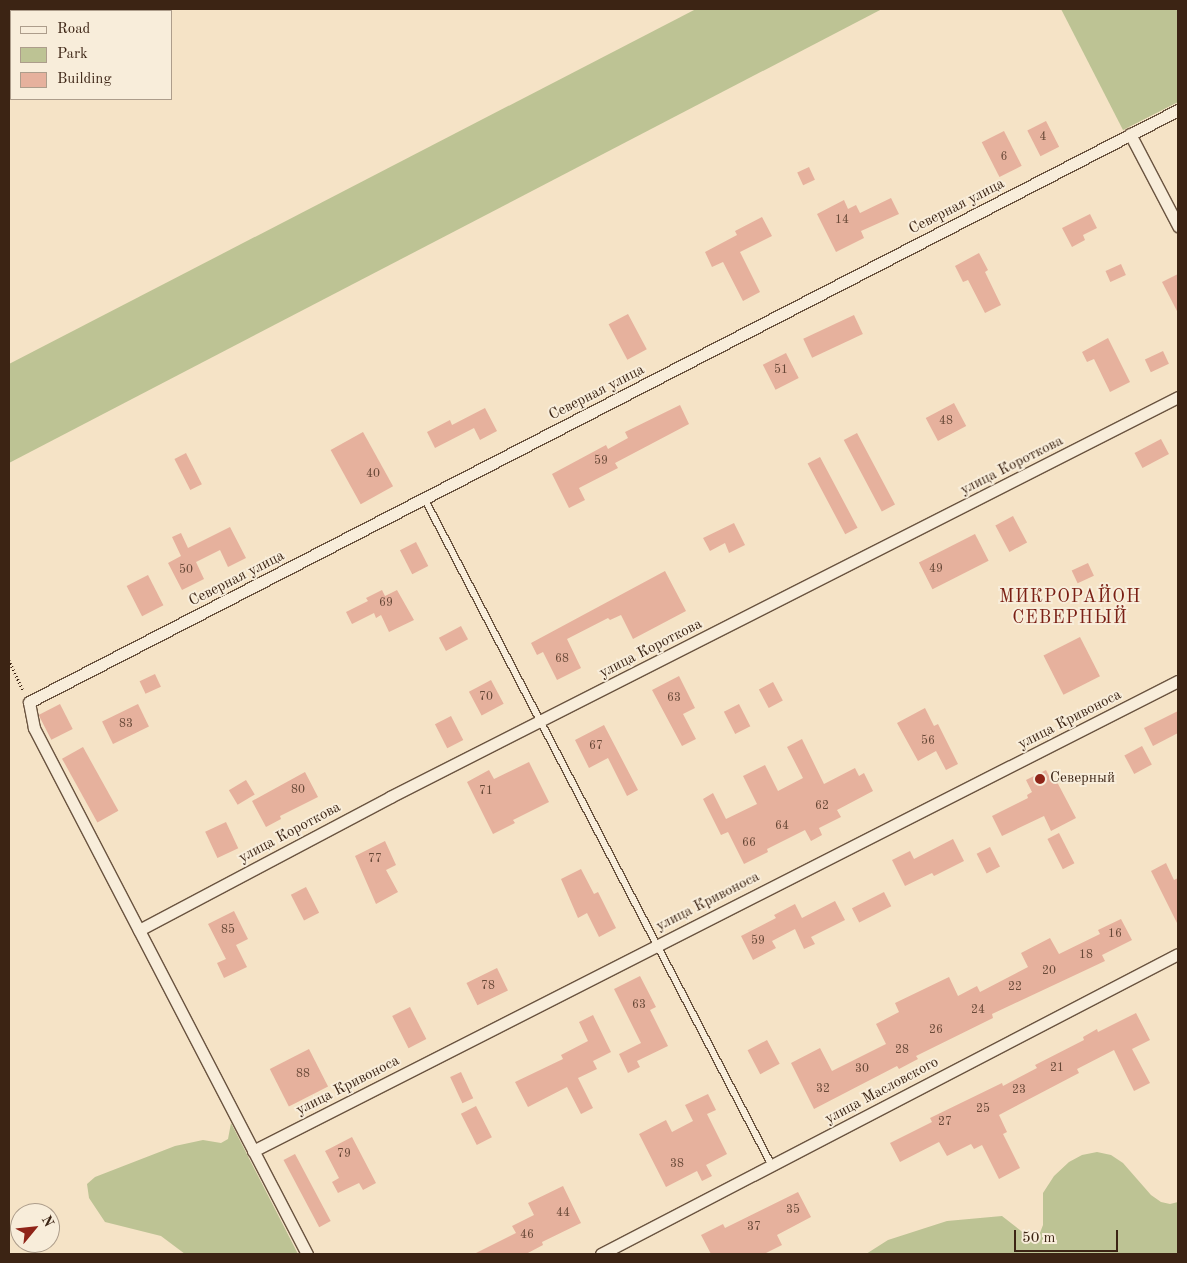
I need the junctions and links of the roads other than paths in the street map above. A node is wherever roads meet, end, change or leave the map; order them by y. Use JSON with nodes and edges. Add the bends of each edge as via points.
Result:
{"nodes":[{"id":1,"x":1178,"y":110,"type":"edge"},
{"id":2,"x":1130,"y":134,"type":"junction"},
{"id":3,"x":1178,"y":226,"type":"edge"},
{"id":4,"x":1178,"y":397,"type":"edge"},
{"id":5,"x":425,"y":499,"type":"junction"},
{"id":6,"x":1178,"y":681,"type":"edge"},
{"id":7,"x":540,"y":721,"type":"junction"},
{"id":8,"x":139,"y":930,"type":"junction"},
{"id":9,"x":658,"y":944,"type":"junction"},
{"id":10,"x":1178,"y":954,"type":"edge"},
{"id":11,"x":253,"y":1151,"type":"junction"},
{"id":12,"x":772,"y":1165,"type":"junction"},
{"id":13,"x":307,"y":1254,"type":"edge"},
{"id":14,"x":601,"y":1254,"type":"edge"}],
"edges":[{"from":1,"to":2,"type":"street","name":"Северная улица"},
{"from":2,"to":3,"type":"street"},
{"from":2,"to":5,"type":"street","name":"Северная улица"},
{"from":4,"to":7,"type":"street","name":"улица Короткова"},
{"from":5,"to":7,"type":"lane"},
{"from":5,"to":8,"type":"street","name":"Северная улица","via":[[29,702],[34,728]]},
{"from":6,"to":9,"type":"street","name":"улица Кривоноса"},
{"from":7,"to":8,"type":"street","name":"улица Короткова"},
{"from":7,"to":9,"type":"lane"},
{"from":8,"to":11,"type":"street"},
{"from":9,"to":11,"type":"street","name":"улица Кривоноса"},
{"from":9,"to":12,"type":"lane"},
{"from":10,"to":12,"type":"street","name":"улица Масловского"},
{"from":11,"to":13,"type":"street"},
{"from":12,"to":14,"type":"street","name":"улица Масловского"}]}
